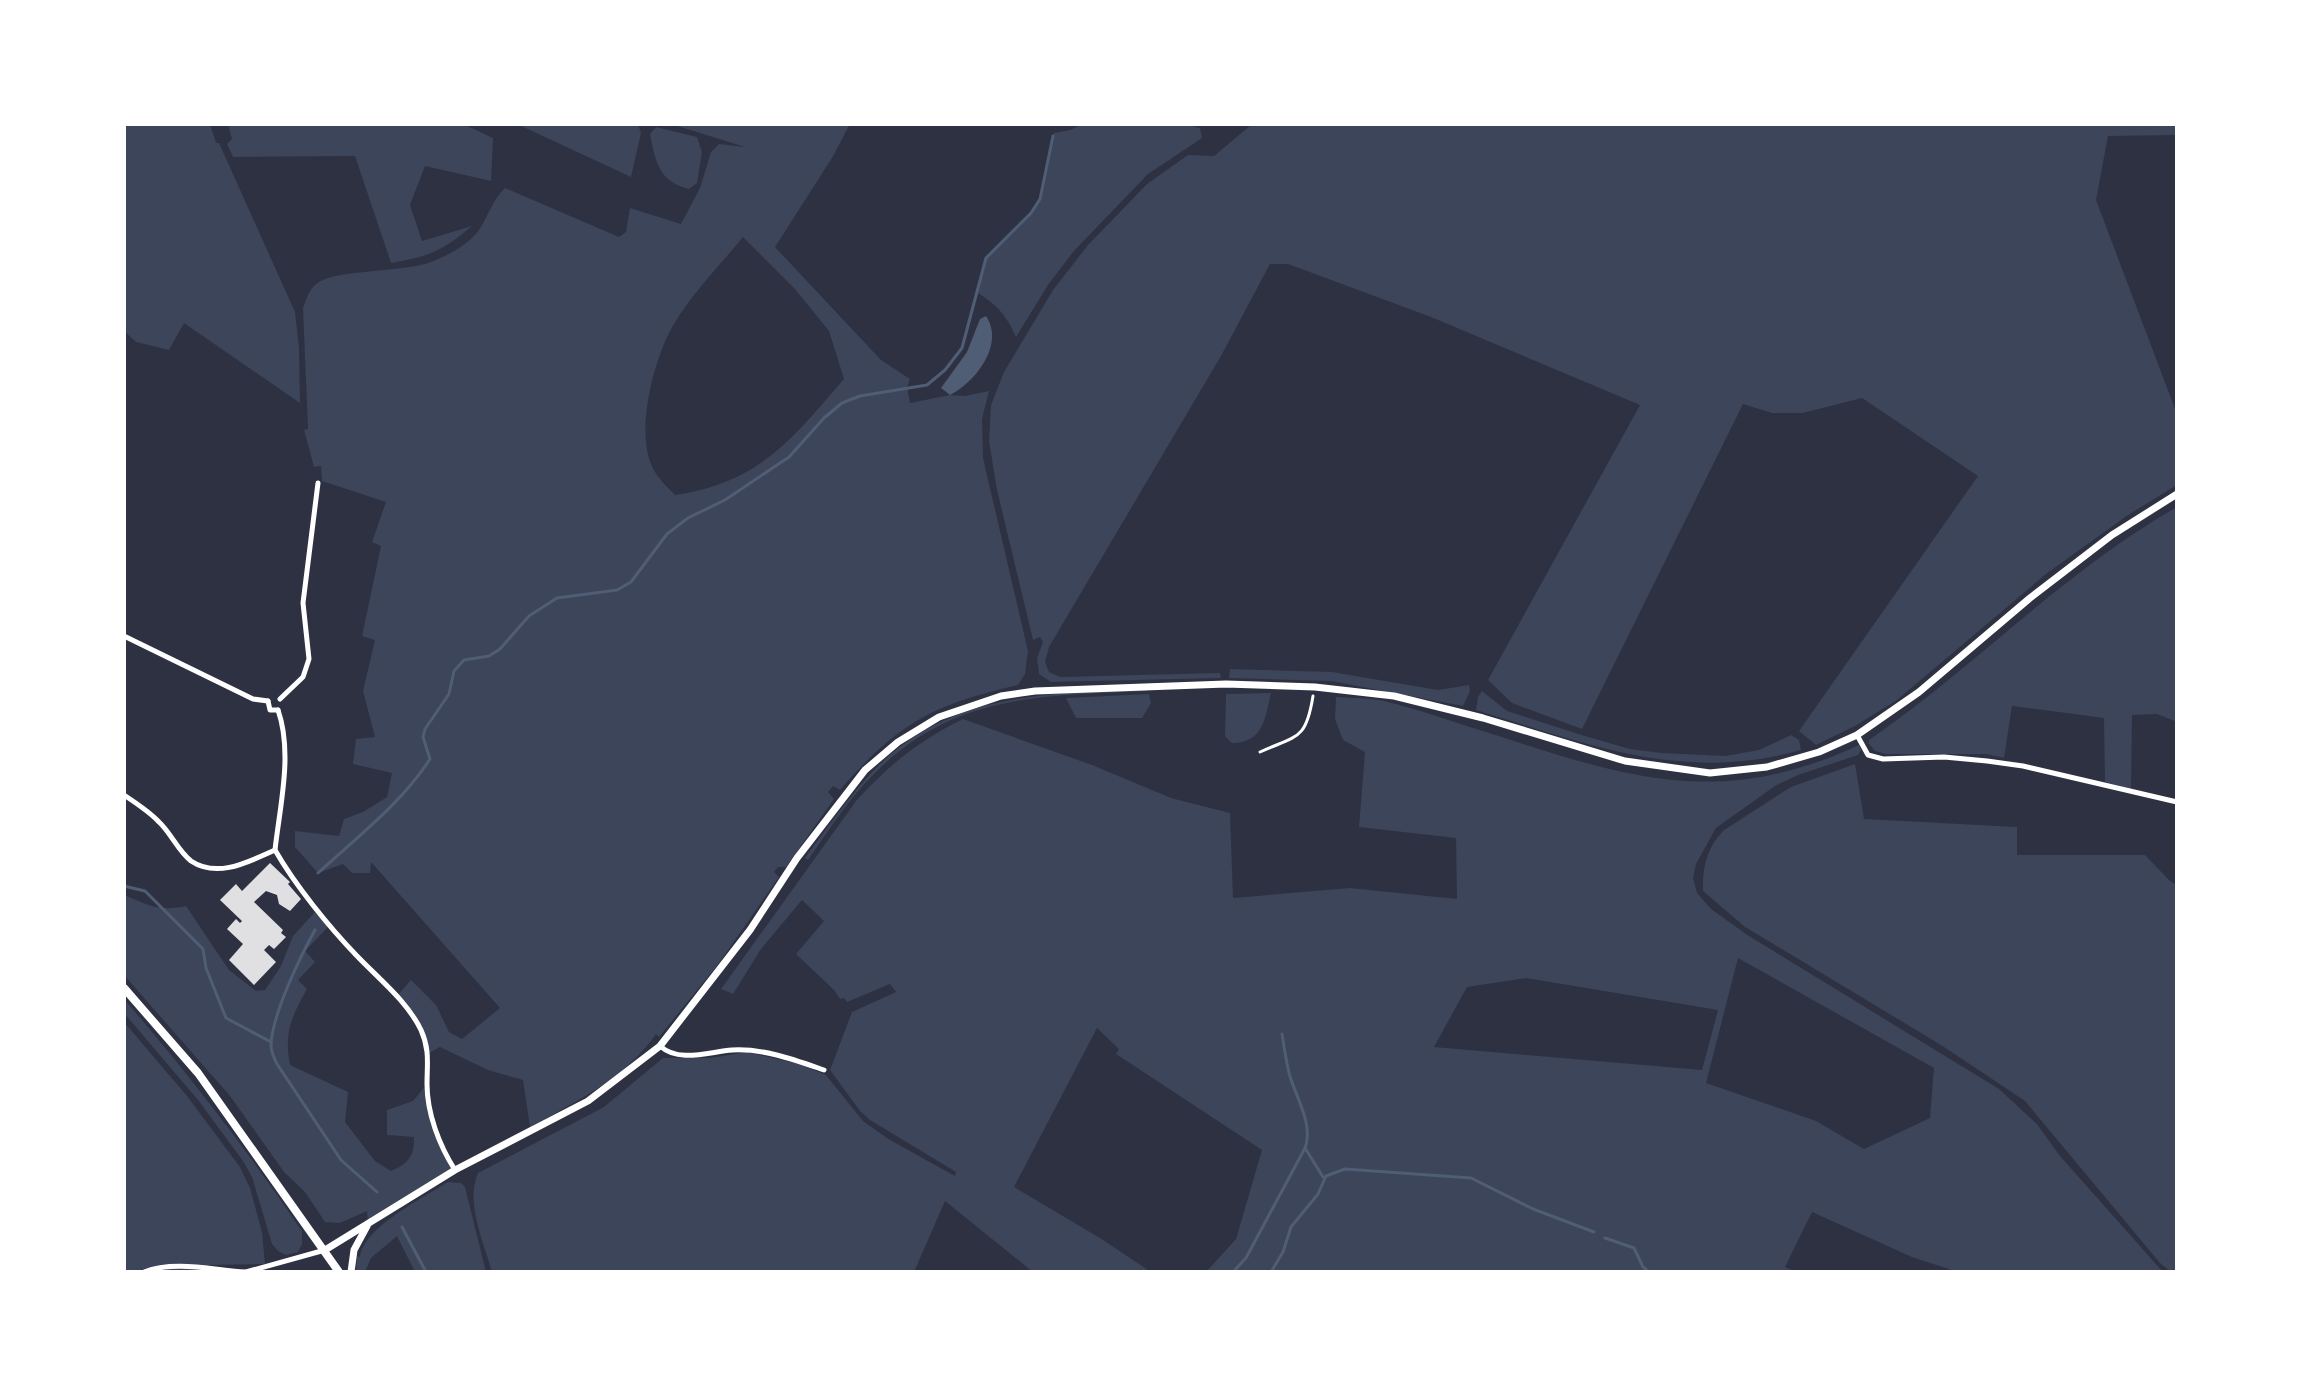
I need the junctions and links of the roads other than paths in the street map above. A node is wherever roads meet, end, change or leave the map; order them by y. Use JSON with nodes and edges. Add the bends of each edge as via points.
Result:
{"nodes":[{"id":1,"x":318,"y":483,"type":"dead end"},
{"id":2,"x":2177,"y":494,"type":"edge"},
{"id":3,"x":124,"y":636,"type":"edge"},
{"id":4,"x":1313,"y":696,"type":"dead end"},
{"id":5,"x":280,"y":699,"type":"junction"},
{"id":6,"x":268,"y":701,"type":"junction"},
{"id":7,"x":278,"y":710,"type":"junction"},
{"id":8,"x":1857,"y":735,"type":"junction"},
{"id":9,"x":1260,"y":752,"type":"dead end"},
{"id":10,"x":124,"y":795,"type":"edge"},
{"id":11,"x":2177,"y":802,"type":"edge"},
{"id":12,"x":275,"y":850,"type":"junction"},
{"id":13,"x":124,"y":988,"type":"edge"},
{"id":14,"x":660,"y":1046,"type":"junction"},
{"id":15,"x":824,"y":1070,"type":"dead end"},
{"id":16,"x":455,"y":1170,"type":"junction"},
{"id":17,"x":368,"y":1223,"type":"junction"},
{"id":18,"x":325,"y":1250,"type":"junction"},
{"id":19,"x":144,"y":1272,"type":"edge"},
{"id":20,"x":246,"y":1272,"type":"edge"},
{"id":21,"x":339,"y":1272,"type":"edge"},
{"id":22,"x":351,"y":1272,"type":"edge"}],
"edges":[{"from":1,"to":5,"type":"street","via":[[303,603],[309,659],[303,677]]},
{"from":2,"to":8,"type":"street","via":[[2112,535],[1919,692]]},
{"from":3,"to":6,"type":"street","via":[[253,699]]},
{"from":4,"to":9,"type":"lane","via":[[1306,728]]},
{"from":5,"to":6,"type":"street"},
{"from":5,"to":7,"type":"street"},
{"from":6,"to":7,"type":"street","via":[[270,710]]},
{"from":7,"to":12,"type":"street","via":[[285,744]]},
{"from":8,"to":11,"type":"street","via":[[1868,755],[1883,759],[1944,757],[2023,766]]},
{"from":8,"to":14,"type":"street","via":[[1767,767],[1710,773],[1625,761],[1394,696],[1315,687],[1149,685],[1001,696],[939,717],[865,770]]},
{"from":10,"to":12,"type":"street","via":[[158,820],[192,861],[209,868],[243,864]]},
{"from":12,"to":16,"type":"street","via":[[421,1030],[430,1062],[427,1084],[434,1126]]},
{"from":13,"to":18,"type":"main road","via":[[198,1073]]},
{"from":14,"to":15,"type":"street","via":[[678,1056],[756,1051]]},
{"from":14,"to":16,"type":"street","via":[[588,1101]]},
{"from":16,"to":17,"type":"street"},
{"from":17,"to":18,"type":"street"},
{"from":17,"to":22,"type":"street","via":[[354,1250]]},
{"from":18,"to":20,"type":"street"},
{"from":18,"to":21,"type":"main road"},
{"from":19,"to":20,"type":"street","via":[[182,1266]]}]}
